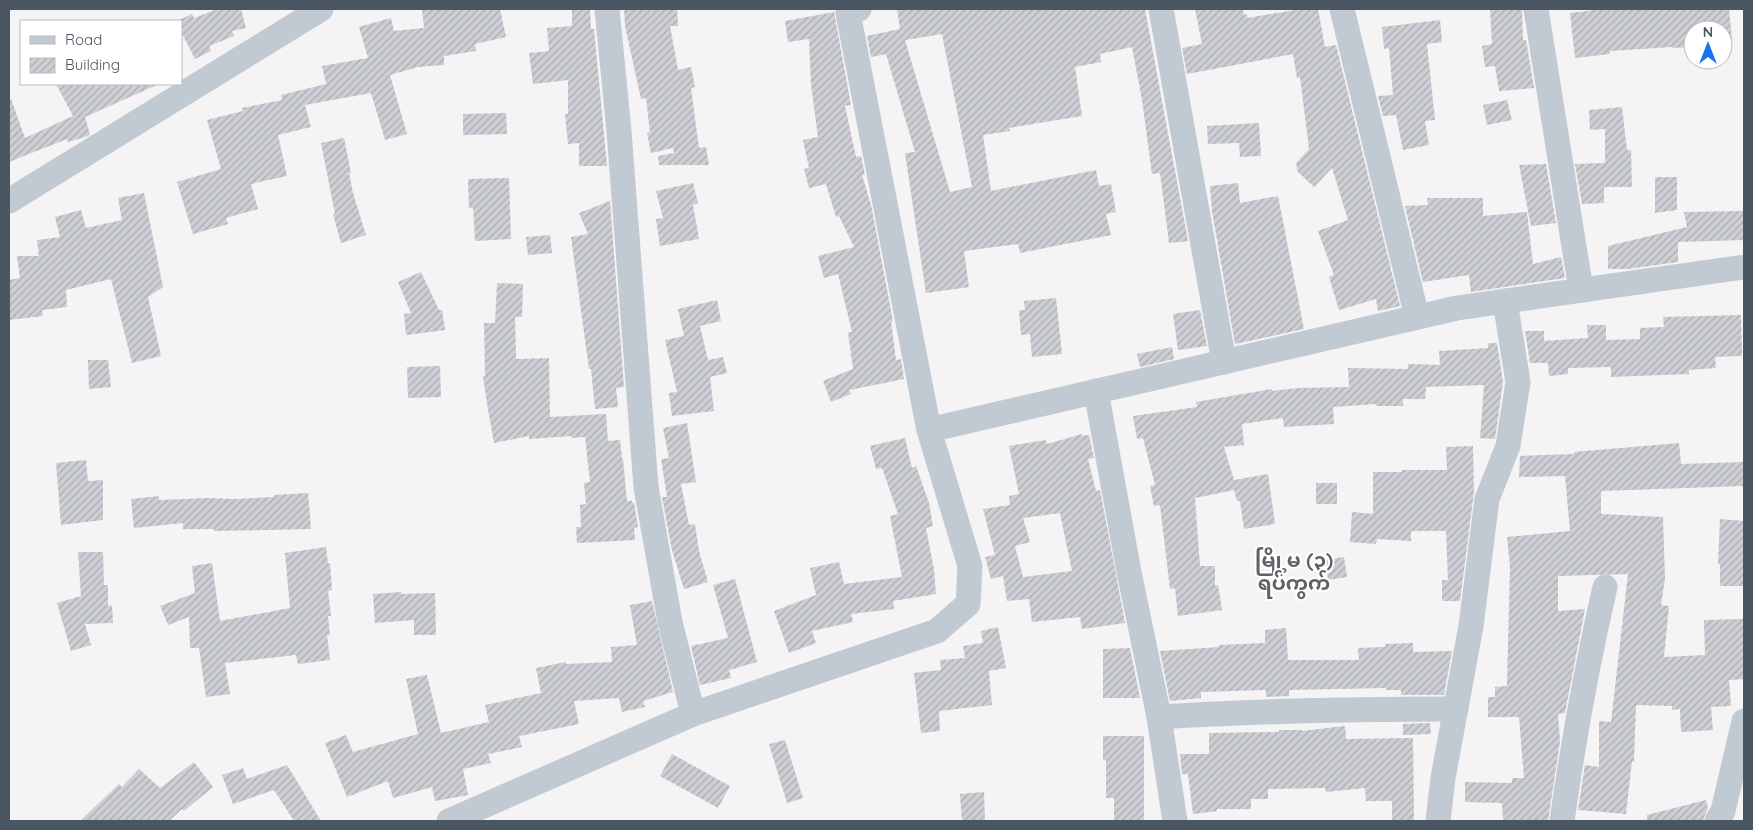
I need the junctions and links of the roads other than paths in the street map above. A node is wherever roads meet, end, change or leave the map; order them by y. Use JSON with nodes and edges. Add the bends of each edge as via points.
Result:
{"nodes":[{"id":1,"x":321,"y":9,"type":"edge"},
{"id":2,"x":607,"y":9,"type":"edge"},
{"id":3,"x":859,"y":9,"type":"edge"},
{"id":4,"x":1161,"y":9,"type":"edge"},
{"id":5,"x":1342,"y":9,"type":"edge"},
{"id":6,"x":1536,"y":9,"type":"edge"},
{"id":7,"x":9,"y":201,"type":"edge"},
{"id":8,"x":1744,"y":268,"type":"edge"},
{"id":9,"x":1582,"y":290,"type":"junction"},
{"id":10,"x":1505,"y":301,"type":"junction"},
{"id":11,"x":1418,"y":317,"type":"junction"},
{"id":12,"x":1224,"y":362,"type":"junction"},
{"id":13,"x":1096,"y":391,"type":"junction"},
{"id":14,"x":929,"y":430,"type":"junction"},
{"id":15,"x":1605,"y":587,"type":"dead end"},
{"id":16,"x":1456,"y":709,"type":"junction"},
{"id":17,"x":693,"y":714,"type":"junction"},
{"id":18,"x":1159,"y":717,"type":"junction"},
{"id":19,"x":1744,"y":721,"type":"edge"},
{"id":20,"x":482,"y":815,"type":"edge"},
{"id":21,"x":449,"y":821,"type":"edge"},
{"id":22,"x":1175,"y":821,"type":"edge"},
{"id":23,"x":1438,"y":821,"type":"edge"},
{"id":24,"x":1562,"y":821,"type":"edge"},
{"id":25,"x":1717,"y":821,"type":"edge"}],
"edges":[{"from":1,"to":7,"type":"street"},
{"from":2,"to":17,"type":"street","via":[[646,487],[670,622]]},
{"from":3,"to":14,"type":"street","via":[[848,13]]},
{"from":4,"to":12,"type":"street"},
{"from":5,"to":11,"type":"street"},
{"from":6,"to":9,"type":"street"},
{"from":8,"to":9,"type":"street"},
{"from":9,"to":10,"type":"street"},
{"from":10,"to":11,"type":"street"},
{"from":10,"to":16,"type":"street","via":[[1518,382],[1508,446],[1487,499],[1471,626]]},
{"from":11,"to":12,"type":"street"},
{"from":12,"to":13,"type":"street"},
{"from":13,"to":14,"type":"street"},
{"from":13,"to":18,"type":"street"},
{"from":14,"to":17,"type":"street","via":[[970,566],[968,604],[937,632]]},
{"from":15,"to":24,"type":"street","via":[[1587,667]]},
{"from":16,"to":18,"type":"street","via":[[1238,712]]},
{"from":16,"to":23,"type":"street"},
{"from":17,"to":20,"type":"street"},
{"from":18,"to":22,"type":"street"},
{"from":19,"to":25,"type":"street","via":[[1723,811]]},
{"from":20,"to":21,"type":"street"}]}
